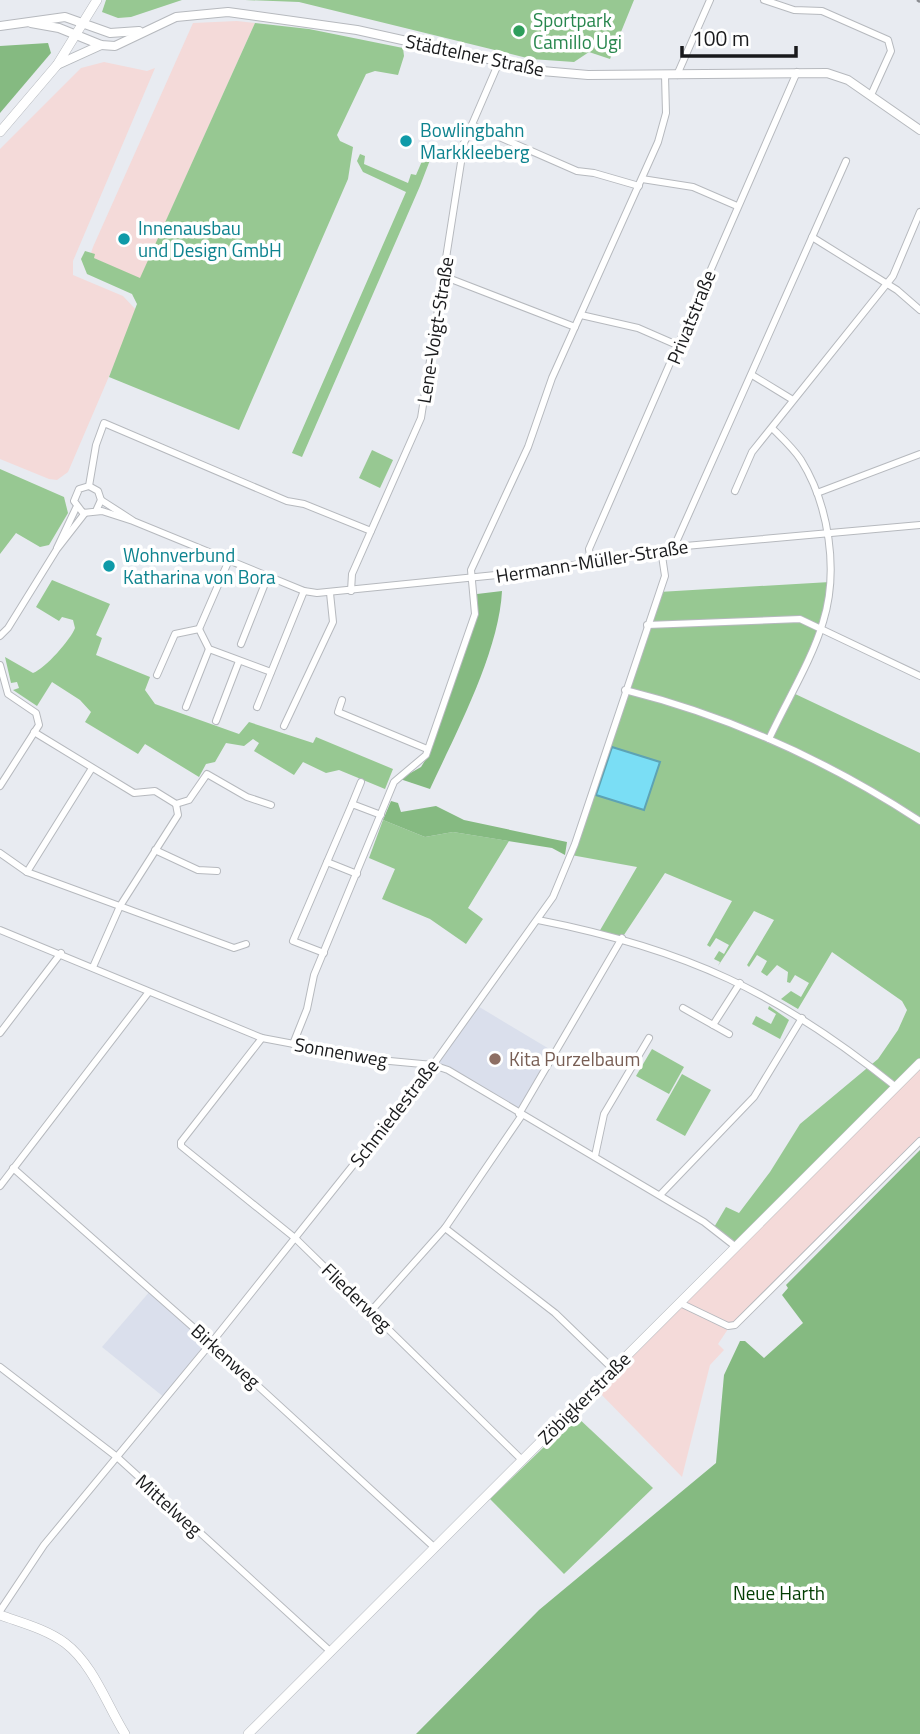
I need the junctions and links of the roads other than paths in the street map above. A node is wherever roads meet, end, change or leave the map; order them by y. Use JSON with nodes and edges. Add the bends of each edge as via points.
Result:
{"nodes":[{"id":1,"x":97,"y":0,"type":"edge"},
{"id":2,"x":710,"y":0,"type":"edge"},
{"id":3,"x":764,"y":0,"type":"edge"},
{"id":4,"x":84,"y":22,"type":"junction"},
{"id":5,"x":31,"y":23,"type":"junction"},
{"id":6,"x":0,"y":26,"type":"edge"},
{"id":7,"x":145,"y":30,"type":"junction"},
{"id":8,"x":77,"y":35,"type":"junction"},
{"id":9,"x":101,"y":45,"type":"junction"},
{"id":10,"x":499,"y":62,"type":"junction"},
{"id":11,"x":57,"y":65,"type":"junction"},
{"id":12,"x":797,"y":72,"type":"junction"},
{"id":13,"x":665,"y":75,"type":"junction"},
{"id":14,"x":677,"y":75,"type":"junction"},
{"id":15,"x":871,"y":95,"type":"junction"},
{"id":16,"x":472,"y":125,"type":"junction"},
{"id":17,"x":920,"y":130,"type":"edge"},
{"id":18,"x":0,"y":132,"type":"edge"},
{"id":19,"x":846,"y":161,"type":"dead end"},
{"id":20,"x":641,"y":182,"type":"junction"},
{"id":21,"x":737,"y":206,"type":"junction"},
{"id":22,"x":920,"y":212,"type":"edge"},
{"id":23,"x":812,"y":237,"type":"junction"},
{"id":24,"x":443,"y":276,"type":"junction"},
{"id":25,"x":887,"y":284,"type":"junction"},
{"id":26,"x":920,"y":310,"type":"edge"},
{"id":27,"x":580,"y":316,"type":"junction"},
{"id":28,"x":575,"y":327,"type":"junction"},
{"id":29,"x":677,"y":345,"type":"junction"},
{"id":30,"x":752,"y":375,"type":"junction"},
{"id":31,"x":793,"y":400,"type":"junction"},
{"id":32,"x":772,"y":428,"type":"junction"},
{"id":33,"x":920,"y":454,"type":"edge"},
{"id":34,"x":89,"y":486,"type":"junction"},
{"id":35,"x":735,"y":491,"type":"dead end"},
{"id":36,"x":817,"y":493,"type":"junction"},
{"id":37,"x":101,"y":500,"type":"junction"},
{"id":38,"x":76,"y":508,"type":"junction"},
{"id":39,"x":96,"y":511,"type":"junction"},
{"id":40,"x":85,"y":513,"type":"junction"},
{"id":41,"x":133,"y":521,"type":"junction"},
{"id":42,"x":920,"y":526,"type":"edge"},
{"id":43,"x":371,"y":531,"type":"junction"},
{"id":44,"x":826,"y":531,"type":"junction"},
{"id":45,"x":674,"y":547,"type":"junction"},
{"id":46,"x":57,"y":550,"type":"junction"},
{"id":47,"x":661,"y":550,"type":"junction"},
{"id":48,"x":229,"y":560,"type":"junction"},
{"id":49,"x":591,"y":562,"type":"junction"},
{"id":50,"x":268,"y":576,"type":"junction"},
{"id":51,"x":471,"y":578,"type":"junction"},
{"id":52,"x":304,"y":591,"type":"junction"},
{"id":53,"x":351,"y":591,"type":"junction"},
{"id":54,"x":330,"y":593,"type":"junction"},
{"id":55,"x":648,"y":625,"type":"junction"},
{"id":56,"x":199,"y":629,"type":"junction"},
{"id":57,"x":820,"y":629,"type":"junction"},
{"id":58,"x":0,"y":636,"type":"edge"},
{"id":59,"x":240,"y":644,"type":"dead end"},
{"id":60,"x":209,"y":649,"type":"junction"},
{"id":61,"x":239,"y":661,"type":"junction"},
{"id":62,"x":0,"y":665,"type":"edge"},
{"id":63,"x":271,"y":672,"type":"junction"},
{"id":64,"x":157,"y":675,"type":"dead end"},
{"id":65,"x":920,"y":676,"type":"edge"},
{"id":66,"x":625,"y":690,"type":"junction"},
{"id":67,"x":342,"y":700,"type":"dead end"},
{"id":68,"x":186,"y":707,"type":"dead end"},
{"id":69,"x":257,"y":707,"type":"dead end"},
{"id":70,"x":216,"y":720,"type":"dead end"},
{"id":71,"x":284,"y":726,"type":"dead end"},
{"id":72,"x":34,"y":732,"type":"junction"},
{"id":73,"x":769,"y":739,"type":"junction"},
{"id":74,"x":427,"y":749,"type":"junction"},
{"id":75,"x":92,"y":768,"type":"junction"},
{"id":76,"x":361,"y":782,"type":"dead end"},
{"id":77,"x":0,"y":786,"type":"edge"},
{"id":78,"x":176,"y":803,"type":"junction"},
{"id":79,"x":352,"y":804,"type":"junction"},
{"id":80,"x":271,"y":805,"type":"dead end"},
{"id":81,"x":381,"y":815,"type":"junction"},
{"id":82,"x":920,"y":821,"type":"edge"},
{"id":83,"x":155,"y":850,"type":"junction"},
{"id":84,"x":0,"y":853,"type":"edge"},
{"id":85,"x":327,"y":862,"type":"junction"},
{"id":86,"x":217,"y":871,"type":"dead end"},
{"id":87,"x":27,"y":872,"type":"junction"},
{"id":88,"x":357,"y":874,"type":"junction"},
{"id":89,"x":120,"y":906,"type":"junction"},
{"id":90,"x":538,"y":920,"type":"junction"},
{"id":91,"x":0,"y":930,"type":"edge"},
{"id":92,"x":622,"y":938,"type":"junction"},
{"id":93,"x":246,"y":944,"type":"dead end"},
{"id":94,"x":61,"y":953,"type":"junction"},
{"id":95,"x":324,"y":953,"type":"junction"},
{"id":96,"x":93,"y":967,"type":"junction"},
{"id":97,"x":740,"y":983,"type":"junction"},
{"id":98,"x":148,"y":993,"type":"junction"},
{"id":99,"x":683,"y":1007,"type":"dead end"},
{"id":100,"x":802,"y":1018,"type":"junction"},
{"id":101,"x":713,"y":1025,"type":"junction"},
{"id":102,"x":0,"y":1033,"type":"edge"},
{"id":103,"x":729,"y":1034,"type":"dead end"},
{"id":104,"x":262,"y":1038,"type":"junction"},
{"id":105,"x":649,"y":1038,"type":"dead end"},
{"id":106,"x":293,"y":1044,"type":"junction"},
{"id":107,"x":920,"y":1063,"type":"edge"},
{"id":108,"x":433,"y":1065,"type":"junction"},
{"id":109,"x":896,"y":1087,"type":"junction"},
{"id":110,"x":521,"y":1114,"type":"junction"},
{"id":111,"x":920,"y":1141,"type":"edge"},
{"id":112,"x":595,"y":1156,"type":"junction"},
{"id":113,"x":13,"y":1168,"type":"junction"},
{"id":114,"x":0,"y":1186,"type":"edge"},
{"id":115,"x":660,"y":1195,"type":"junction"},
{"id":116,"x":445,"y":1228,"type":"junction"},
{"id":117,"x":296,"y":1238,"type":"junction"},
{"id":118,"x":736,"y":1247,"type":"junction"},
{"id":119,"x":680,"y":1303,"type":"junction"},
{"id":120,"x":371,"y":1311,"type":"junction"},
{"id":121,"x":211,"y":1343,"type":"junction"},
{"id":122,"x":0,"y":1367,"type":"edge"},
{"id":123,"x":613,"y":1369,"type":"junction"},
{"id":124,"x":117,"y":1457,"type":"junction"},
{"id":125,"x":522,"y":1460,"type":"junction"},
{"id":126,"x":435,"y":1548,"type":"junction"},
{"id":127,"x":0,"y":1613,"type":"edge"},
{"id":128,"x":331,"y":1652,"type":"junction"},
{"id":129,"x":125,"y":1734,"type":"edge"},
{"id":130,"x":248,"y":1734,"type":"edge"}],
"edges":[{"from":1,"to":4,"type":"main road"},
{"from":2,"to":14,"type":"street"},
{"from":3,"to":15,"type":"street","via":[[794,10],[822,11],[888,40],[891,51]]},
{"from":4,"to":5,"type":"street","name":"Städtelner Straße","via":[[56,16]]},
{"from":4,"to":7,"type":"street","name":"Städtelner Straße","via":[[118,35]]},
{"from":4,"to":8,"type":"main road"},
{"from":5,"to":6,"type":"street","name":"Städtelner Straße"},
{"from":5,"to":8,"type":"street","name":"Städtelner Straße"},
{"from":7,"to":9,"type":"street","name":"Städtelner Straße","via":[[122,44]]},
{"from":7,"to":10,"type":"street","name":"Städtelner Straße","via":[[190,14],[236,13],[357,30]]},
{"from":8,"to":9,"type":"street","name":"Städtelner Straße"},
{"from":8,"to":11,"type":"main road"},
{"from":9,"to":11,"type":"street"},
{"from":10,"to":13,"type":"street","name":"Städtelner Straße","via":[[587,75]]},
{"from":10,"to":16,"type":"street","name":"Lene-Voigt-Straße"},
{"from":11,"to":18,"type":"main road"},
{"from":12,"to":14,"type":"street","name":"Städtelner Straße"},
{"from":12,"to":15,"type":"street","name":"Städtelner Straße","via":[[836,75]]},
{"from":12,"to":21,"type":"street","name":"Privatstraße"},
{"from":13,"to":14,"type":"street","name":"Städtelner Straße"},
{"from":13,"to":20,"type":"street","via":[[663,127]]},
{"from":15,"to":17,"type":"street","name":"Städtelner Straße"},
{"from":16,"to":20,"type":"street","via":[[577,171]]},
{"from":16,"to":24,"type":"street","name":"Lene-Voigt-Straße","via":[[464,143]]},
{"from":19,"to":23,"type":"street"},
{"from":20,"to":21,"type":"street","via":[[693,187]]},
{"from":20,"to":27,"type":"street"},
{"from":21,"to":29,"type":"street","name":"Privatstraße"},
{"from":22,"to":25,"type":"street"},
{"from":23,"to":25,"type":"street"},
{"from":23,"to":30,"type":"street"},
{"from":24,"to":28,"type":"street"},
{"from":24,"to":43,"type":"street","name":"Lene-Voigt-Straße","via":[[421,418]]},
{"from":25,"to":26,"type":"street"},
{"from":25,"to":31,"type":"street"},
{"from":27,"to":28,"type":"street"},
{"from":27,"to":29,"type":"street","via":[[616,321]]},
{"from":28,"to":51,"type":"street"},
{"from":29,"to":49,"type":"street","name":"Privatstraße","via":[[589,549]]},
{"from":30,"to":31,"type":"street"},
{"from":30,"to":45,"type":"street"},
{"from":31,"to":32,"type":"street"},
{"from":32,"to":35,"type":"street","via":[[752,452]]},
{"from":32,"to":36,"type":"street","via":[[800,459]]},
{"from":33,"to":36,"type":"street"},
{"from":34,"to":37,"type":"street","via":[[98,491]]},
{"from":34,"to":38,"type":"street","via":[[75,493]]},
{"from":34,"to":43,"type":"street","via":[[104,423],[287,501]]},
{"from":36,"to":44,"type":"street"},
{"from":37,"to":39,"type":"street"},
{"from":37,"to":41,"type":"street","name":"Hermann-Müller-Straße"},
{"from":38,"to":40,"type":"street"},
{"from":38,"to":46,"type":"street"},
{"from":39,"to":40,"type":"street"},
{"from":39,"to":41,"type":"street","name":"Hermann-Müller-Straße"},
{"from":40,"to":46,"type":"street"},
{"from":41,"to":48,"type":"street","name":"Hermann-Müller-Straße"},
{"from":42,"to":44,"type":"street","name":"Hermann-Müller-Straße"},
{"from":43,"to":53,"type":"street","name":"Lene-Voigt-Straße","via":[[352,574]]},
{"from":44,"to":45,"type":"street","name":"Hermann-Müller-Straße"},
{"from":44,"to":57,"type":"street","via":[[830,583]]},
{"from":45,"to":47,"type":"street","name":"Hermann-Müller-Straße"},
{"from":46,"to":58,"type":"street"},
{"from":47,"to":49,"type":"street","name":"Hermann-Müller-Straße"},
{"from":47,"to":55,"type":"street","name":"Schmiedestraße","via":[[665,576]]},
{"from":48,"to":50,"type":"street","name":"Hermann-Müller-Straße"},
{"from":48,"to":56,"type":"street"},
{"from":49,"to":51,"type":"street","name":"Hermann-Müller-Straße"},
{"from":50,"to":52,"type":"street","name":"Hermann-Müller-Straße"},
{"from":50,"to":59,"type":"street"},
{"from":51,"to":53,"type":"street","name":"Hermann-Müller-Straße"},
{"from":51,"to":74,"type":"street","via":[[474,614]]},
{"from":52,"to":54,"type":"street","name":"Hermann-Müller-Straße"},
{"from":52,"to":63,"type":"street"},
{"from":53,"to":54,"type":"street","name":"Hermann-Müller-Straße"},
{"from":54,"to":71,"type":"street","via":[[333,622]]},
{"from":55,"to":57,"type":"street","via":[[800,619]]},
{"from":55,"to":66,"type":"street","name":"Schmiedestraße"},
{"from":56,"to":60,"type":"street"},
{"from":56,"to":64,"type":"street","via":[[175,634]]},
{"from":57,"to":65,"type":"street"},
{"from":57,"to":73,"type":"street"},
{"from":60,"to":61,"type":"street"},
{"from":60,"to":68,"type":"street"},
{"from":61,"to":63,"type":"street"},
{"from":61,"to":70,"type":"street"},
{"from":62,"to":72,"type":"street","via":[[8,694],[36,713],[39,725]]},
{"from":63,"to":69,"type":"street"},
{"from":66,"to":73,"type":"street"},
{"from":66,"to":90,"type":"street","name":"Schmiedestraße","via":[[575,844]]},
{"from":67,"to":74,"type":"street","via":[[338,712]]},
{"from":72,"to":75,"type":"street"},
{"from":72,"to":77,"type":"street"},
{"from":73,"to":82,"type":"street","via":[[836,771]]},
{"from":74,"to":81,"type":"street","via":[[421,762],[398,776]]},
{"from":75,"to":78,"type":"street","via":[[134,793],[155,791]]},
{"from":75,"to":87,"type":"street"},
{"from":76,"to":79,"type":"street"},
{"from":78,"to":80,"type":"street","via":[[189,800],[207,774]]},
{"from":78,"to":83,"type":"street","via":[[178,815]]},
{"from":79,"to":81,"type":"street"},
{"from":79,"to":85,"type":"street"},
{"from":81,"to":88,"type":"street"},
{"from":83,"to":86,"type":"street","via":[[198,870]]},
{"from":83,"to":89,"type":"street"},
{"from":84,"to":87,"type":"street"},
{"from":85,"to":88,"type":"street"},
{"from":85,"to":95,"type":"street","via":[[293,941]]},
{"from":87,"to":89,"type":"street"},
{"from":88,"to":95,"type":"street"},
{"from":89,"to":93,"type":"street","via":[[234,948]]},
{"from":89,"to":96,"type":"street"},
{"from":90,"to":92,"type":"street"},
{"from":90,"to":108,"type":"street","name":"Schmiedestraße"},
{"from":91,"to":94,"type":"street","name":"Sonnenweg"},
{"from":92,"to":97,"type":"street"},
{"from":92,"to":110,"type":"street"},
{"from":94,"to":96,"type":"street","name":"Sonnenweg"},
{"from":94,"to":102,"type":"street"},
{"from":95,"to":106,"type":"street"},
{"from":96,"to":98,"type":"street","name":"Sonnenweg"},
{"from":97,"to":100,"type":"street"},
{"from":97,"to":101,"type":"street"},
{"from":98,"to":104,"type":"street","name":"Sonnenweg"},
{"from":98,"to":113,"type":"street"},
{"from":99,"to":101,"type":"street"},
{"from":100,"to":109,"type":"street"},
{"from":100,"to":115,"type":"street","via":[[754,1097]]},
{"from":101,"to":103,"type":"street"},
{"from":104,"to":106,"type":"street","name":"Sonnenweg"},
{"from":104,"to":117,"type":"street","name":"Fliederweg","via":[[181,1146]]},
{"from":105,"to":112,"type":"street","via":[[604,1114]]},
{"from":106,"to":108,"type":"street","name":"Sonnenweg"},
{"from":107,"to":109,"type":"main road","name":"Zöbigkerstraße"},
{"from":108,"to":110,"type":"street","name":"Sonnenweg"},
{"from":108,"to":117,"type":"street","name":"Schmiedestraße"},
{"from":109,"to":118,"type":"main road","name":"Zöbigkerstraße"},
{"from":110,"to":112,"type":"street","name":"Sonnenweg"},
{"from":110,"to":116,"type":"street"},
{"from":111,"to":119,"type":"street","via":[[735,1325]]},
{"from":112,"to":115,"type":"street","name":"Sonnenweg"},
{"from":113,"to":114,"type":"street"},
{"from":113,"to":121,"type":"street","name":"Birkenweg"},
{"from":115,"to":118,"type":"street","name":"Sonnenweg"},
{"from":116,"to":120,"type":"street"},
{"from":116,"to":123,"type":"street","via":[[555,1313]]},
{"from":117,"to":120,"type":"street","name":"Fliederweg"},
{"from":117,"to":121,"type":"street","name":"Schmiedestraße"},
{"from":118,"to":119,"type":"main road","name":"Zöbigkerstraße"},
{"from":119,"to":123,"type":"main road","name":"Zöbigkerstraße"},
{"from":120,"to":125,"type":"street","name":"Fliederweg"},
{"from":121,"to":124,"type":"street","name":"Schmiedestraße"},
{"from":121,"to":126,"type":"street","name":"Birkenweg"},
{"from":122,"to":124,"type":"street","name":"Mittelweg"},
{"from":123,"to":125,"type":"main road","name":"Zöbigkerstraße"},
{"from":124,"to":127,"type":"street","name":"Schmiedestraße","via":[[44,1545]]},
{"from":124,"to":128,"type":"street","name":"Mittelweg"},
{"from":125,"to":126,"type":"main road","name":"Zöbigkerstraße"},
{"from":126,"to":128,"type":"main road","name":"Zöbigkerstraße"},
{"from":127,"to":129,"type":"main road","via":[[47,1632],[71,1648]]},
{"from":128,"to":130,"type":"main road","name":"Zöbigkerstraße"}]}
